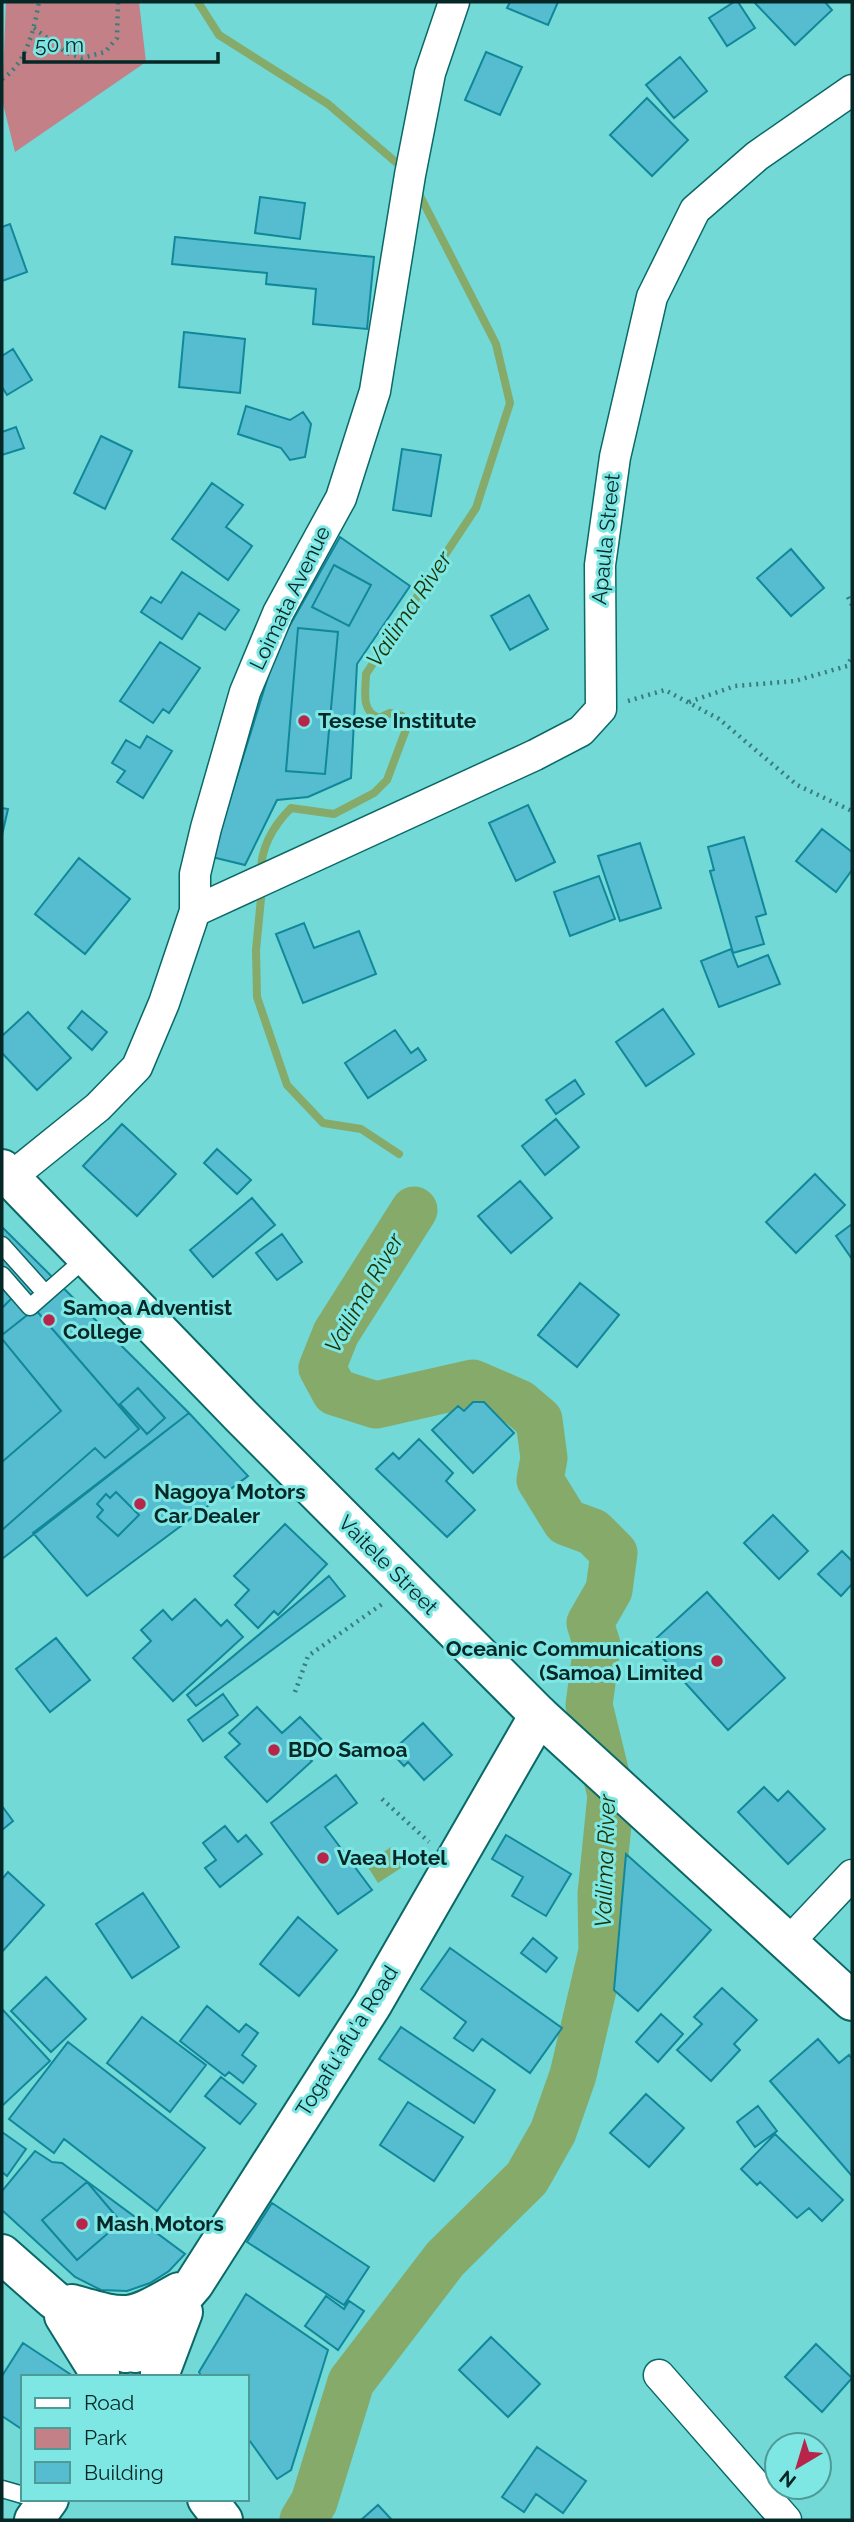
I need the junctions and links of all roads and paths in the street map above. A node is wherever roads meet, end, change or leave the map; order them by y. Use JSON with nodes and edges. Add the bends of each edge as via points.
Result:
{"nodes":[{"id":1,"x":39,"y":2,"type":"edge"},
{"id":2,"x":118,"y":2,"type":"edge"},
{"id":3,"x":454,"y":2,"type":"edge"},
{"id":4,"x":34,"y":28,"type":"junction"},
{"id":5,"x":2,"y":79,"type":"edge"},
{"id":6,"x":852,"y":90,"type":"edge"},
{"id":7,"x":848,"y":597,"type":"dead end"},
{"id":8,"x":852,"y":605,"type":"edge"},
{"id":9,"x":852,"y":657,"type":"edge"},
{"id":10,"x":688,"y":703,"type":"junction"},
{"id":11,"x":601,"y":709,"type":"junction"},
{"id":12,"x":852,"y":811,"type":"edge"},
{"id":13,"x":195,"y":911,"type":"junction"},
{"id":14,"x":6,"y":1173,"type":"edge"},
{"id":15,"x":2,"y":1245,"type":"edge"},
{"id":16,"x":87,"y":1256,"type":"junction"},
{"id":17,"x":2,"y":1275,"type":"edge"},
{"id":18,"x":45,"y":1293,"type":"junction"},
{"id":19,"x":409,"y":1585,"type":"junction"},
{"id":20,"x":295,"y":1692,"type":"dead end"},
{"id":21,"x":545,"y":1721,"type":"junction"},
{"id":22,"x":382,"y":1799,"type":"dead end"},
{"id":23,"x":453,"y":1864,"type":"junction"},
{"id":24,"x":852,"y":1875,"type":"edge"},
{"id":25,"x":788,"y":1943,"type":"junction"},
{"id":26,"x":852,"y":2001,"type":"edge"},
{"id":27,"x":2,"y":2255,"type":"edge"},
{"id":28,"x":194,"y":2284,"type":"junction"},
{"id":29,"x":53,"y":2299,"type":"junction"},
{"id":30,"x":130,"y":2368,"type":"edge"},
{"id":31,"x":659,"y":2375,"type":"dead end"},
{"id":32,"x":2,"y":2489,"type":"edge"},
{"id":33,"x":21,"y":2496,"type":"edge"},
{"id":34,"x":209,"y":2501,"type":"edge"},
{"id":35,"x":223,"y":2520,"type":"edge"},
{"id":36,"x":786,"y":2520,"type":"edge"}],
"edges":[{"from":1,"to":4,"type":"path"},
{"from":2,"to":4,"type":"path","via":[[117,38],[105,52],[82,58],[67,53]]},
{"from":3,"to":13,"type":"street","name":"Loimata Avenue","via":[[430,73],[375,391],[341,498],[278,613],[245,692],[195,874]]},
{"from":4,"to":5,"type":"path","via":[[30,42]]},
{"from":6,"to":11,"type":"street","name":"Apaula Street","via":[[757,156],[695,210],[652,297],[615,457],[600,565]]},
{"from":7,"to":8,"type":"path"},
{"from":9,"to":10,"type":"path","via":[[847,666],[795,681],[735,686]]},
{"from":10,"to":11,"type":"path","via":[[665,690]]},
{"from":10,"to":12,"type":"path","via":[[719,719],[797,785]]},
{"from":11,"to":13,"type":"street","via":[[581,730],[535,755]]},
{"from":13,"to":14,"type":"street","name":"Loimata Avenue","via":[[137,1067],[98,1107]]},
{"from":14,"to":16,"type":"main road","name":"Vaitele Street"},
{"from":15,"to":18,"type":"lane"},
{"from":16,"to":18,"type":"lane"},
{"from":16,"to":19,"type":"main road","name":"Vaitele Street"},
{"from":17,"to":18,"type":"lane","via":[[30,1307]]},
{"from":19,"to":20,"type":"path","via":[[308,1656]]},
{"from":19,"to":21,"type":"main road","name":"Vaitele Street"},
{"from":21,"to":23,"type":"main road","name":"Togafu'afu'a Road"},
{"from":21,"to":25,"type":"main road","name":"Vaitele Street"},
{"from":22,"to":23,"type":"path"},
{"from":23,"to":28,"type":"main road","name":"Togafu'afu'a Road","via":[[372,2005]]},
{"from":24,"to":25,"type":"street"},
{"from":25,"to":26,"type":"main road","name":"Vaitele Street"},
{"from":27,"to":29,"type":"main road"},
{"from":28,"to":29,"type":"main road","via":[[143,2313],[118,2317]]},
{"from":28,"to":30,"type":"main road","name":"Togafu'afu'a Road"},
{"from":29,"to":30,"type":"main road"},
{"from":31,"to":36,"type":"street"},
{"from":32,"to":33,"type":"lane"},
{"from":34,"to":35,"type":"main road"}]}
